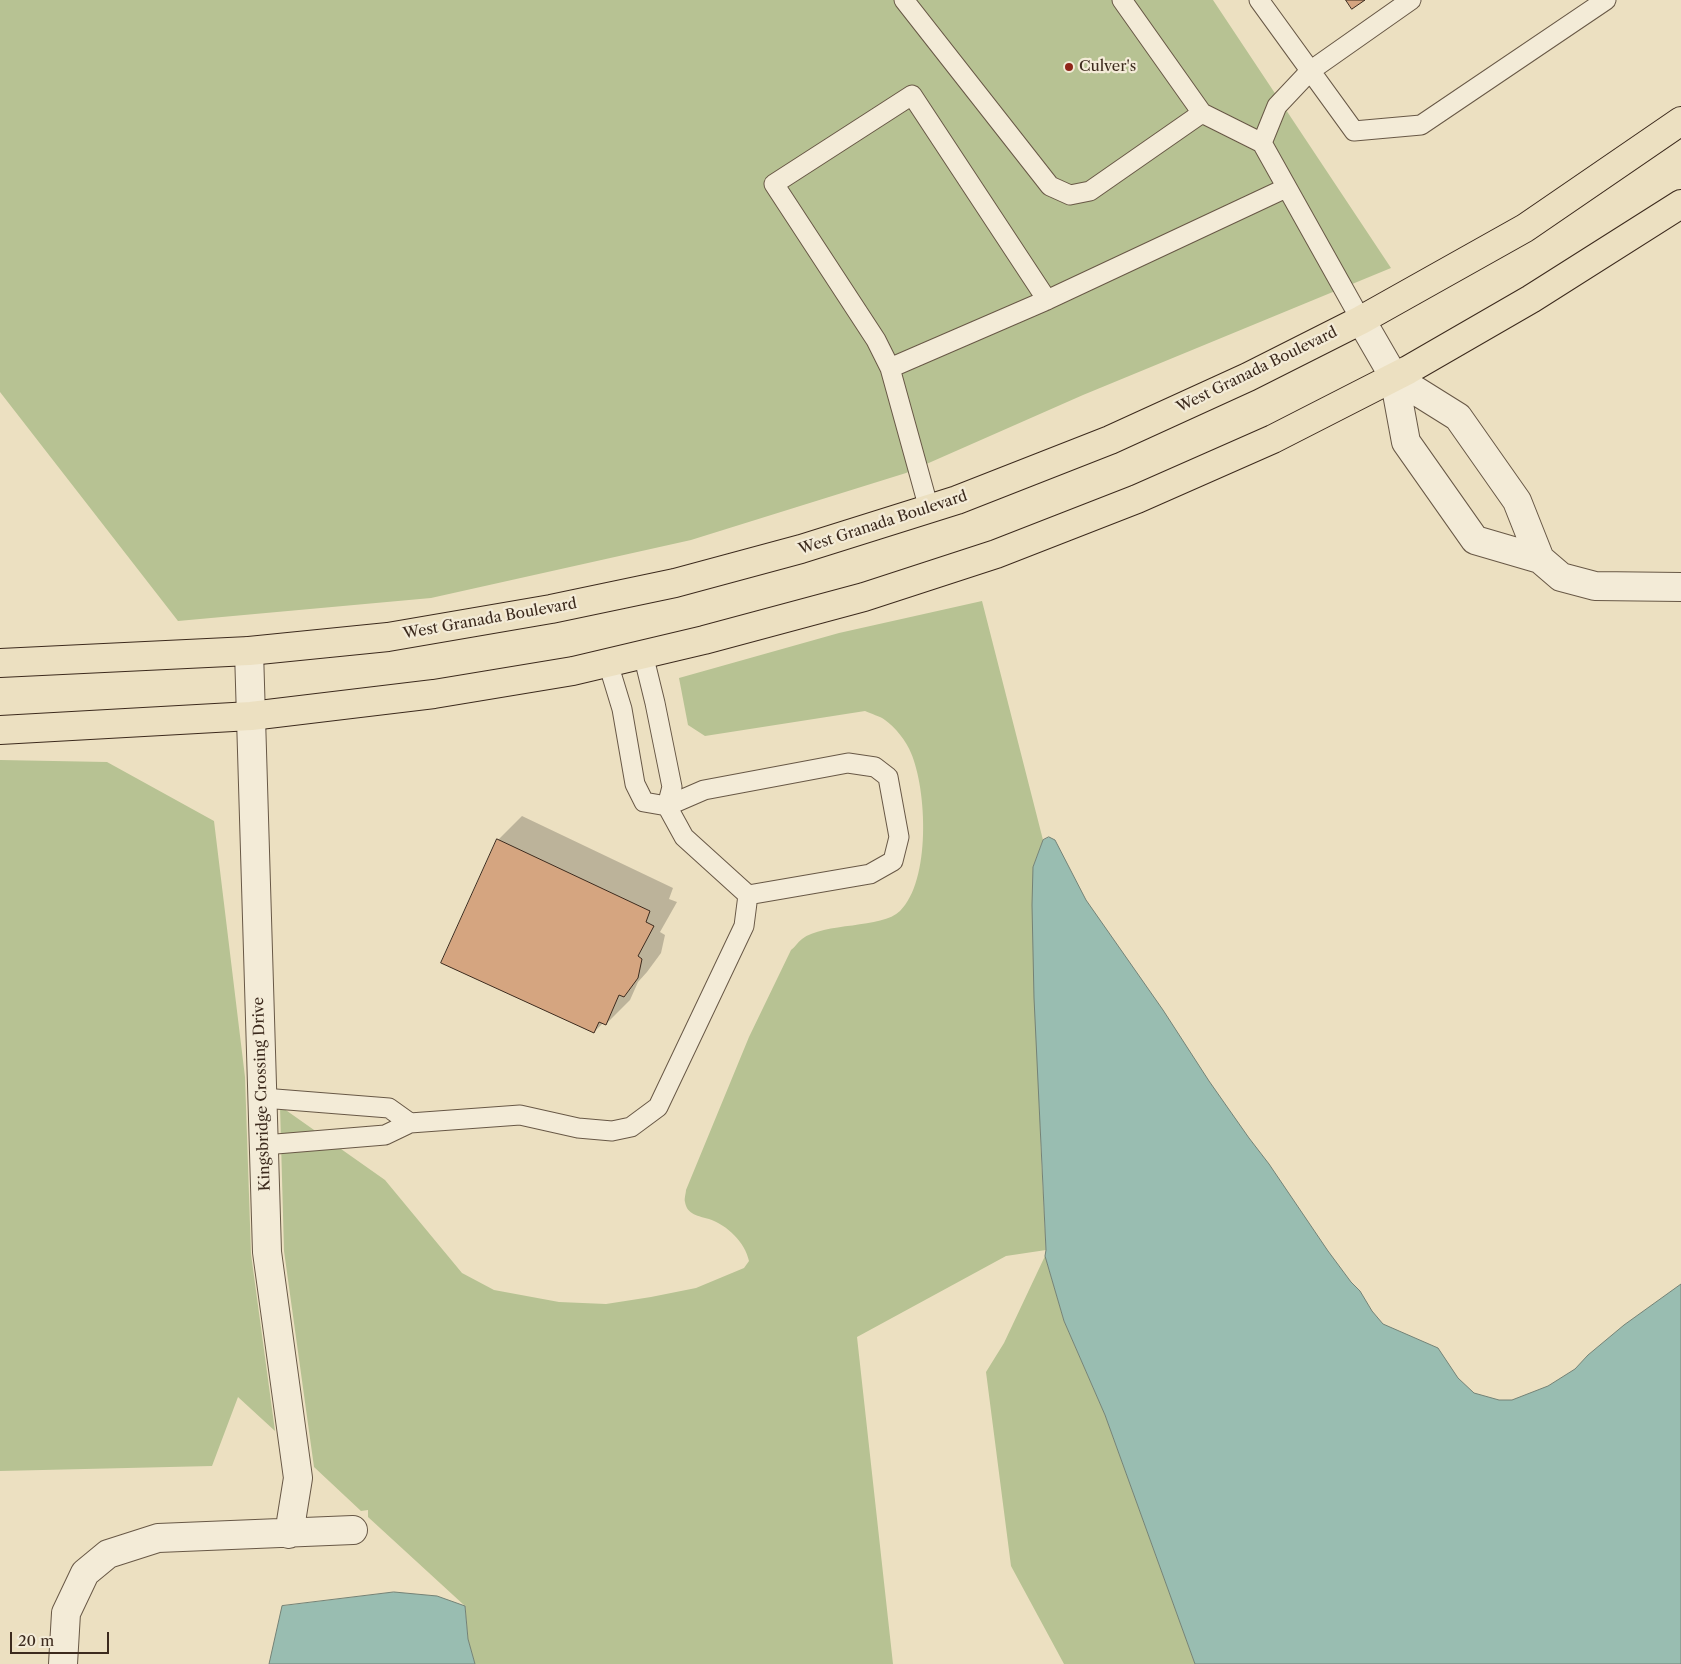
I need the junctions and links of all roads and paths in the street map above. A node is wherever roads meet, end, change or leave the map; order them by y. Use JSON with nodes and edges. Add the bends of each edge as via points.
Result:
{"nodes":[{"id":1,"x":904,"y":0,"type":"edge"},
{"id":2,"x":1122,"y":0,"type":"edge"},
{"id":3,"x":1259,"y":0,"type":"edge"},
{"id":4,"x":1411,"y":0,"type":"edge"},
{"id":5,"x":1606,"y":0,"type":"edge"},
{"id":6,"x":1310,"y":71,"type":"junction"},
{"id":7,"x":1202,"y":113,"type":"junction"},
{"id":8,"x":1681,"y":121,"type":"edge"},
{"id":9,"x":1262,"y":144,"type":"junction"},
{"id":10,"x":1286,"y":188,"type":"junction"},
{"id":11,"x":1681,"y":204,"type":"edge"},
{"id":12,"x":1047,"y":300,"type":"junction"},
{"id":13,"x":1361,"y":320,"type":"junction"},
{"id":14,"x":890,"y":368,"type":"junction"},
{"id":15,"x":1394,"y":377,"type":"junction"},
{"id":16,"x":929,"y":509,"type":"junction"},
{"id":17,"x":1540,"y":559,"type":"junction"},
{"id":18,"x":1681,"y":587,"type":"edge"},
{"id":19,"x":248,"y":651,"type":"junction"},
{"id":20,"x":643,"y":654,"type":"junction"},
{"id":21,"x":0,"y":662,"type":"edge"},
{"id":22,"x":608,"y":663,"type":"junction"},
{"id":23,"x":251,"y":716,"type":"junction"},
{"id":24,"x":0,"y":730,"type":"edge"},
{"id":25,"x":667,"y":806,"type":"junction"},
{"id":26,"x":748,"y":895,"type":"junction"},
{"id":27,"x":263,"y":1098,"type":"junction"},
{"id":28,"x":410,"y":1123,"type":"junction"},
{"id":29,"x":264,"y":1145,"type":"junction"},
{"id":30,"x":353,"y":1530,"type":"dead end"},
{"id":31,"x":289,"y":1534,"type":"junction"},
{"id":32,"x":63,"y":1664,"type":"edge"}],
"edges":[{"from":1,"to":7,"type":"lane","via":[[1050,186],[1070,195],[1090,191]]},
{"from":2,"to":7,"type":"lane"},
{"from":3,"to":6,"type":"lane"},
{"from":4,"to":6,"type":"lane"},
{"from":5,"to":6,"type":"lane","via":[[1421,126],[1354,131]]},
{"from":6,"to":9,"type":"lane","via":[[1276,106]]},
{"from":7,"to":9,"type":"lane"},
{"from":8,"to":13,"type":"main road","name":"West Granada Boulevard","via":[[1524,228]]},
{"from":9,"to":10,"type":"lane"},
{"from":10,"to":12,"type":"lane"},
{"from":10,"to":13,"type":"lane"},
{"from":11,"to":15,"type":"main road","via":[[1531,298]]},
{"from":12,"to":14,"type":"lane"},
{"from":12,"to":14,"type":"lane","via":[[912,95],[774,184],[876,340]]},
{"from":13,"to":15,"type":"street"},
{"from":13,"to":16,"type":"main road","name":"West Granada Boulevard","via":[[1248,378],[1110,440]]},
{"from":14,"to":16,"type":"lane"},
{"from":15,"to":17,"type":"street","via":[[1458,417],[1516,501]]},
{"from":15,"to":17,"type":"street","via":[[1406,442],[1475,540]]},
{"from":15,"to":20,"type":"main road","via":[[1273,439],[1136,499],[996,554],[864,597]]},
{"from":16,"to":19,"type":"main road","name":"West Granada Boulevard","via":[[774,557],[675,583],[560,607],[388,637]]},
{"from":17,"to":18,"type":"street","via":[[1561,577],[1594,586]]},
{"from":19,"to":21,"type":"main road","name":"West Granada Boulevard"},
{"from":19,"to":23,"type":"street","name":"Kingsbridge Crossing Drive"},
{"from":20,"to":22,"type":"main road"},
{"from":20,"to":25,"type":"lane","via":[[672,786]]},
{"from":22,"to":23,"type":"main road","via":[[434,694]]},
{"from":22,"to":25,"type":"lane","via":[[622,709],[635,784],[644,802]]},
{"from":23,"to":24,"type":"main road"},
{"from":23,"to":27,"type":"street","name":"Kingsbridge Crossing Drive"},
{"from":25,"to":26,"type":"lane","via":[[684,837]]},
{"from":25,"to":26,"type":"lane","via":[[704,790],[848,763],[874,767],[888,777],[899,837],[893,861],[870,874]]},
{"from":26,"to":28,"type":"lane","via":[[744,926],[658,1106],[631,1128],[612,1131],[578,1128],[520,1115]]},
{"from":27,"to":28,"type":"lane","via":[[389,1108]]},
{"from":27,"to":29,"type":"street","name":"Kingsbridge Crossing Drive"},
{"from":28,"to":29,"type":"lane","via":[[385,1134]]},
{"from":29,"to":31,"type":"street","name":"Kingsbridge Crossing Drive","via":[[267,1252],[298,1478]]},
{"from":30,"to":31,"type":"street"},
{"from":31,"to":32,"type":"street","via":[[158,1538],[108,1554],[85,1573],[66,1613]]}]}
